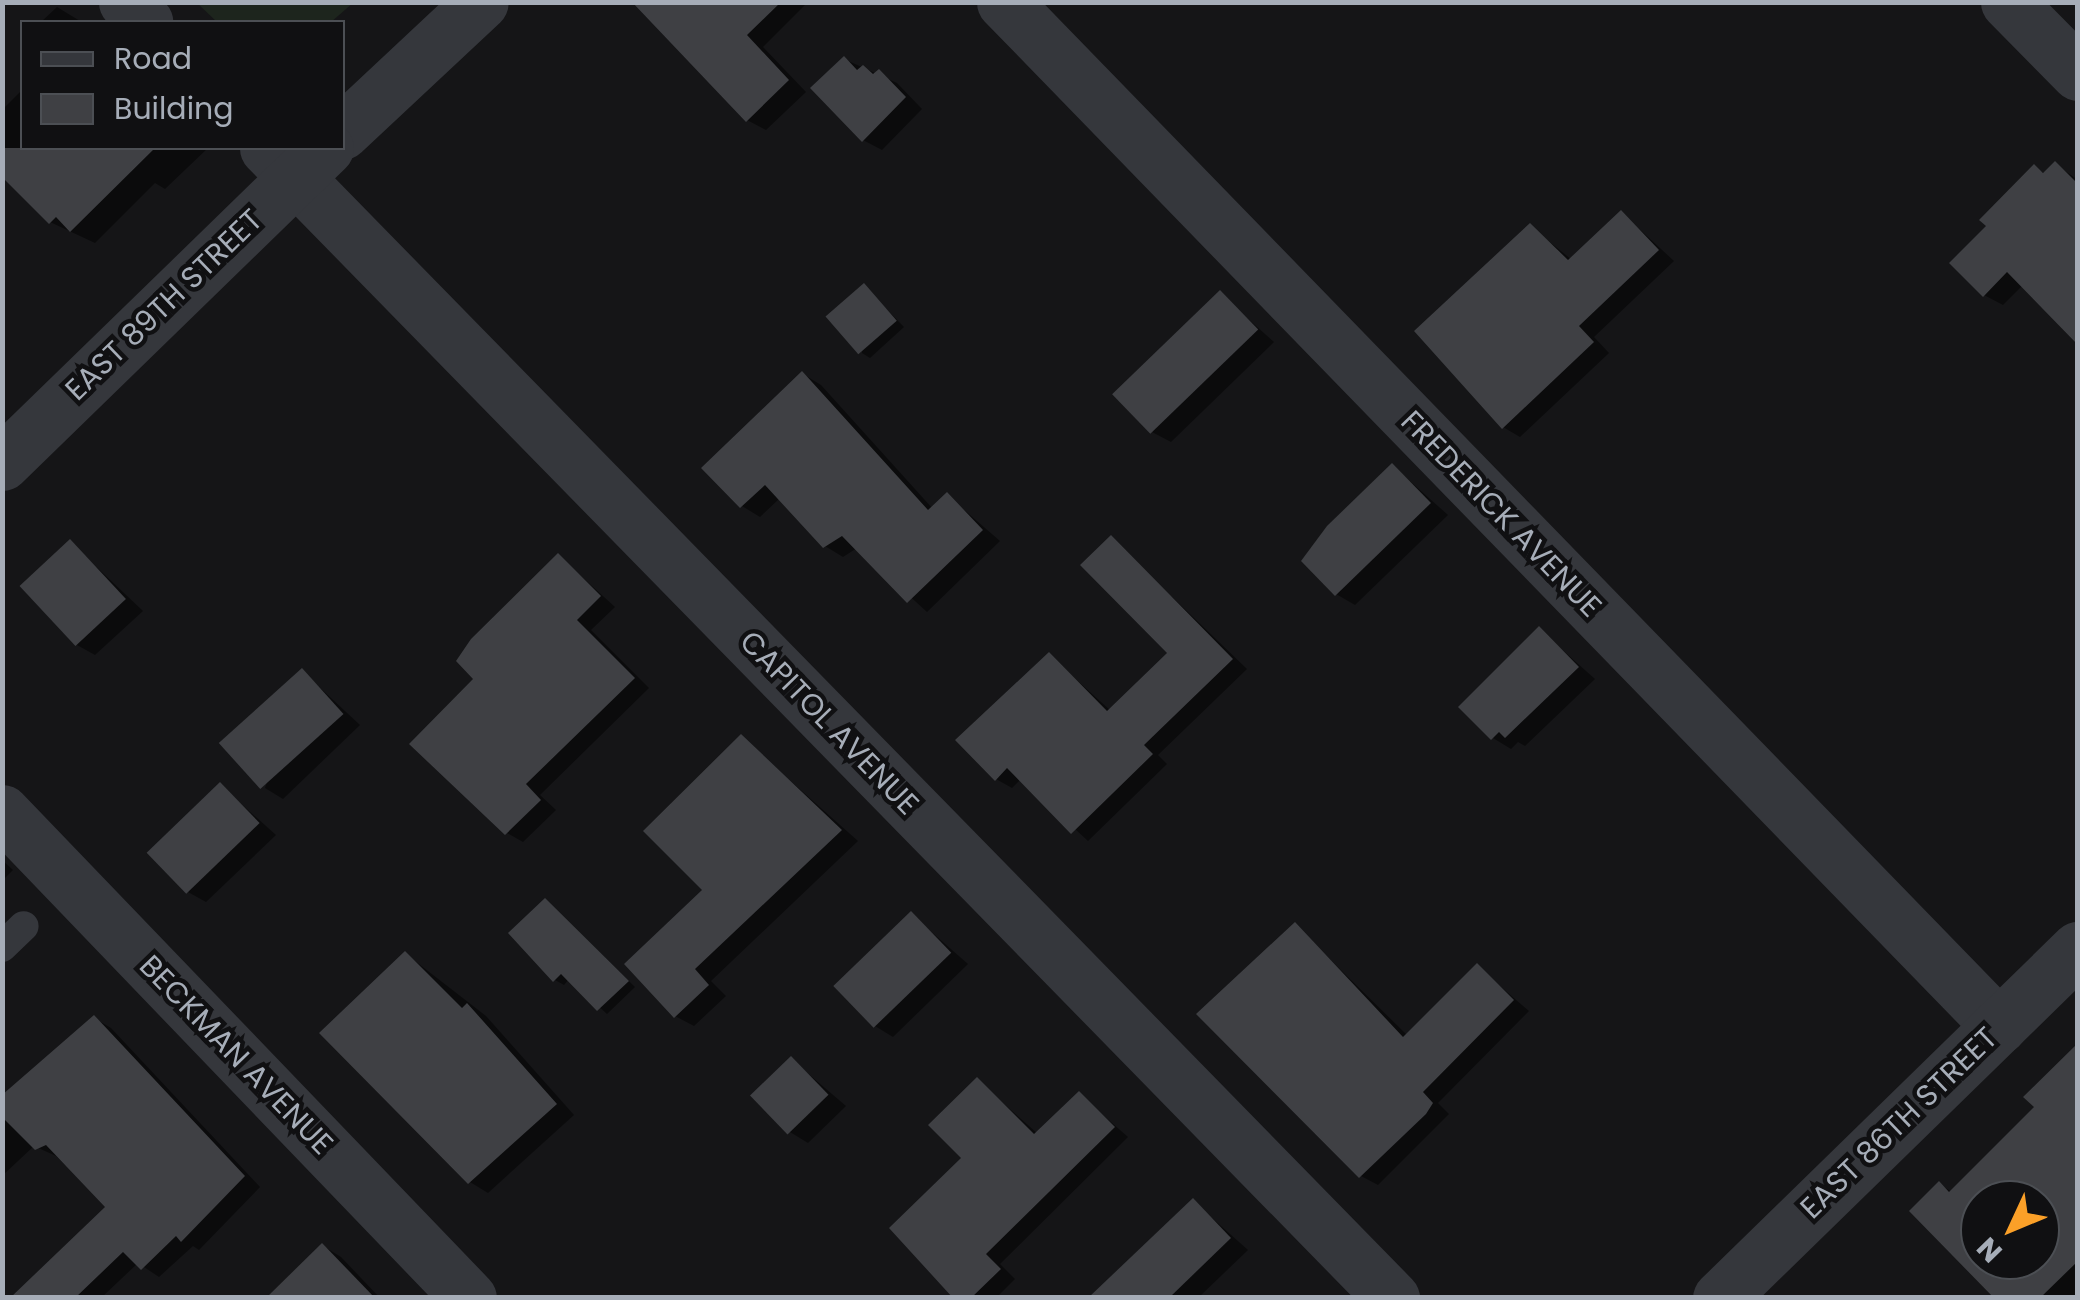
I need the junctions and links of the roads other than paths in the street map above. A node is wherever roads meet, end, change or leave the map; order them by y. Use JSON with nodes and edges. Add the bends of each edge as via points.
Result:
{"nodes":[{"id":1,"x":481,"y":2,"type":"edge"},
{"id":2,"x":1004,"y":2,"type":"edge"},
{"id":3,"x":2008,"y":2,"type":"edge"},
{"id":4,"x":2078,"y":73,"type":"edge"},
{"id":5,"x":345,"y":129,"type":"edge"},
{"id":6,"x":296,"y":157,"type":"edge"},
{"id":7,"x":2,"y":463,"type":"edge"},
{"id":8,"x":2,"y":812,"type":"edge"},
{"id":9,"x":2078,"y":949,"type":"edge"},
{"id":10,"x":1999,"y":1026,"type":"junction"},
{"id":11,"x":470,"y":1298,"type":"edge"},
{"id":12,"x":1392,"y":1298,"type":"edge"},
{"id":13,"x":1720,"y":1298,"type":"edge"}],
"edges":[{"from":1,"to":5,"type":"street"},
{"from":2,"to":10,"type":"street","name":"FREDERICK AVENUE"},
{"from":3,"to":4,"type":"street"},
{"from":6,"to":7,"type":"street","name":"EAST 89TH STREET"},
{"from":6,"to":12,"type":"street","name":"CAPITOL AVENUE"},
{"from":8,"to":11,"type":"street","name":"BECKMAN AVENUE"},
{"from":9,"to":10,"type":"street","name":"EAST 86TH STREET"},
{"from":10,"to":13,"type":"street","name":"EAST 86TH STREET"}]}
